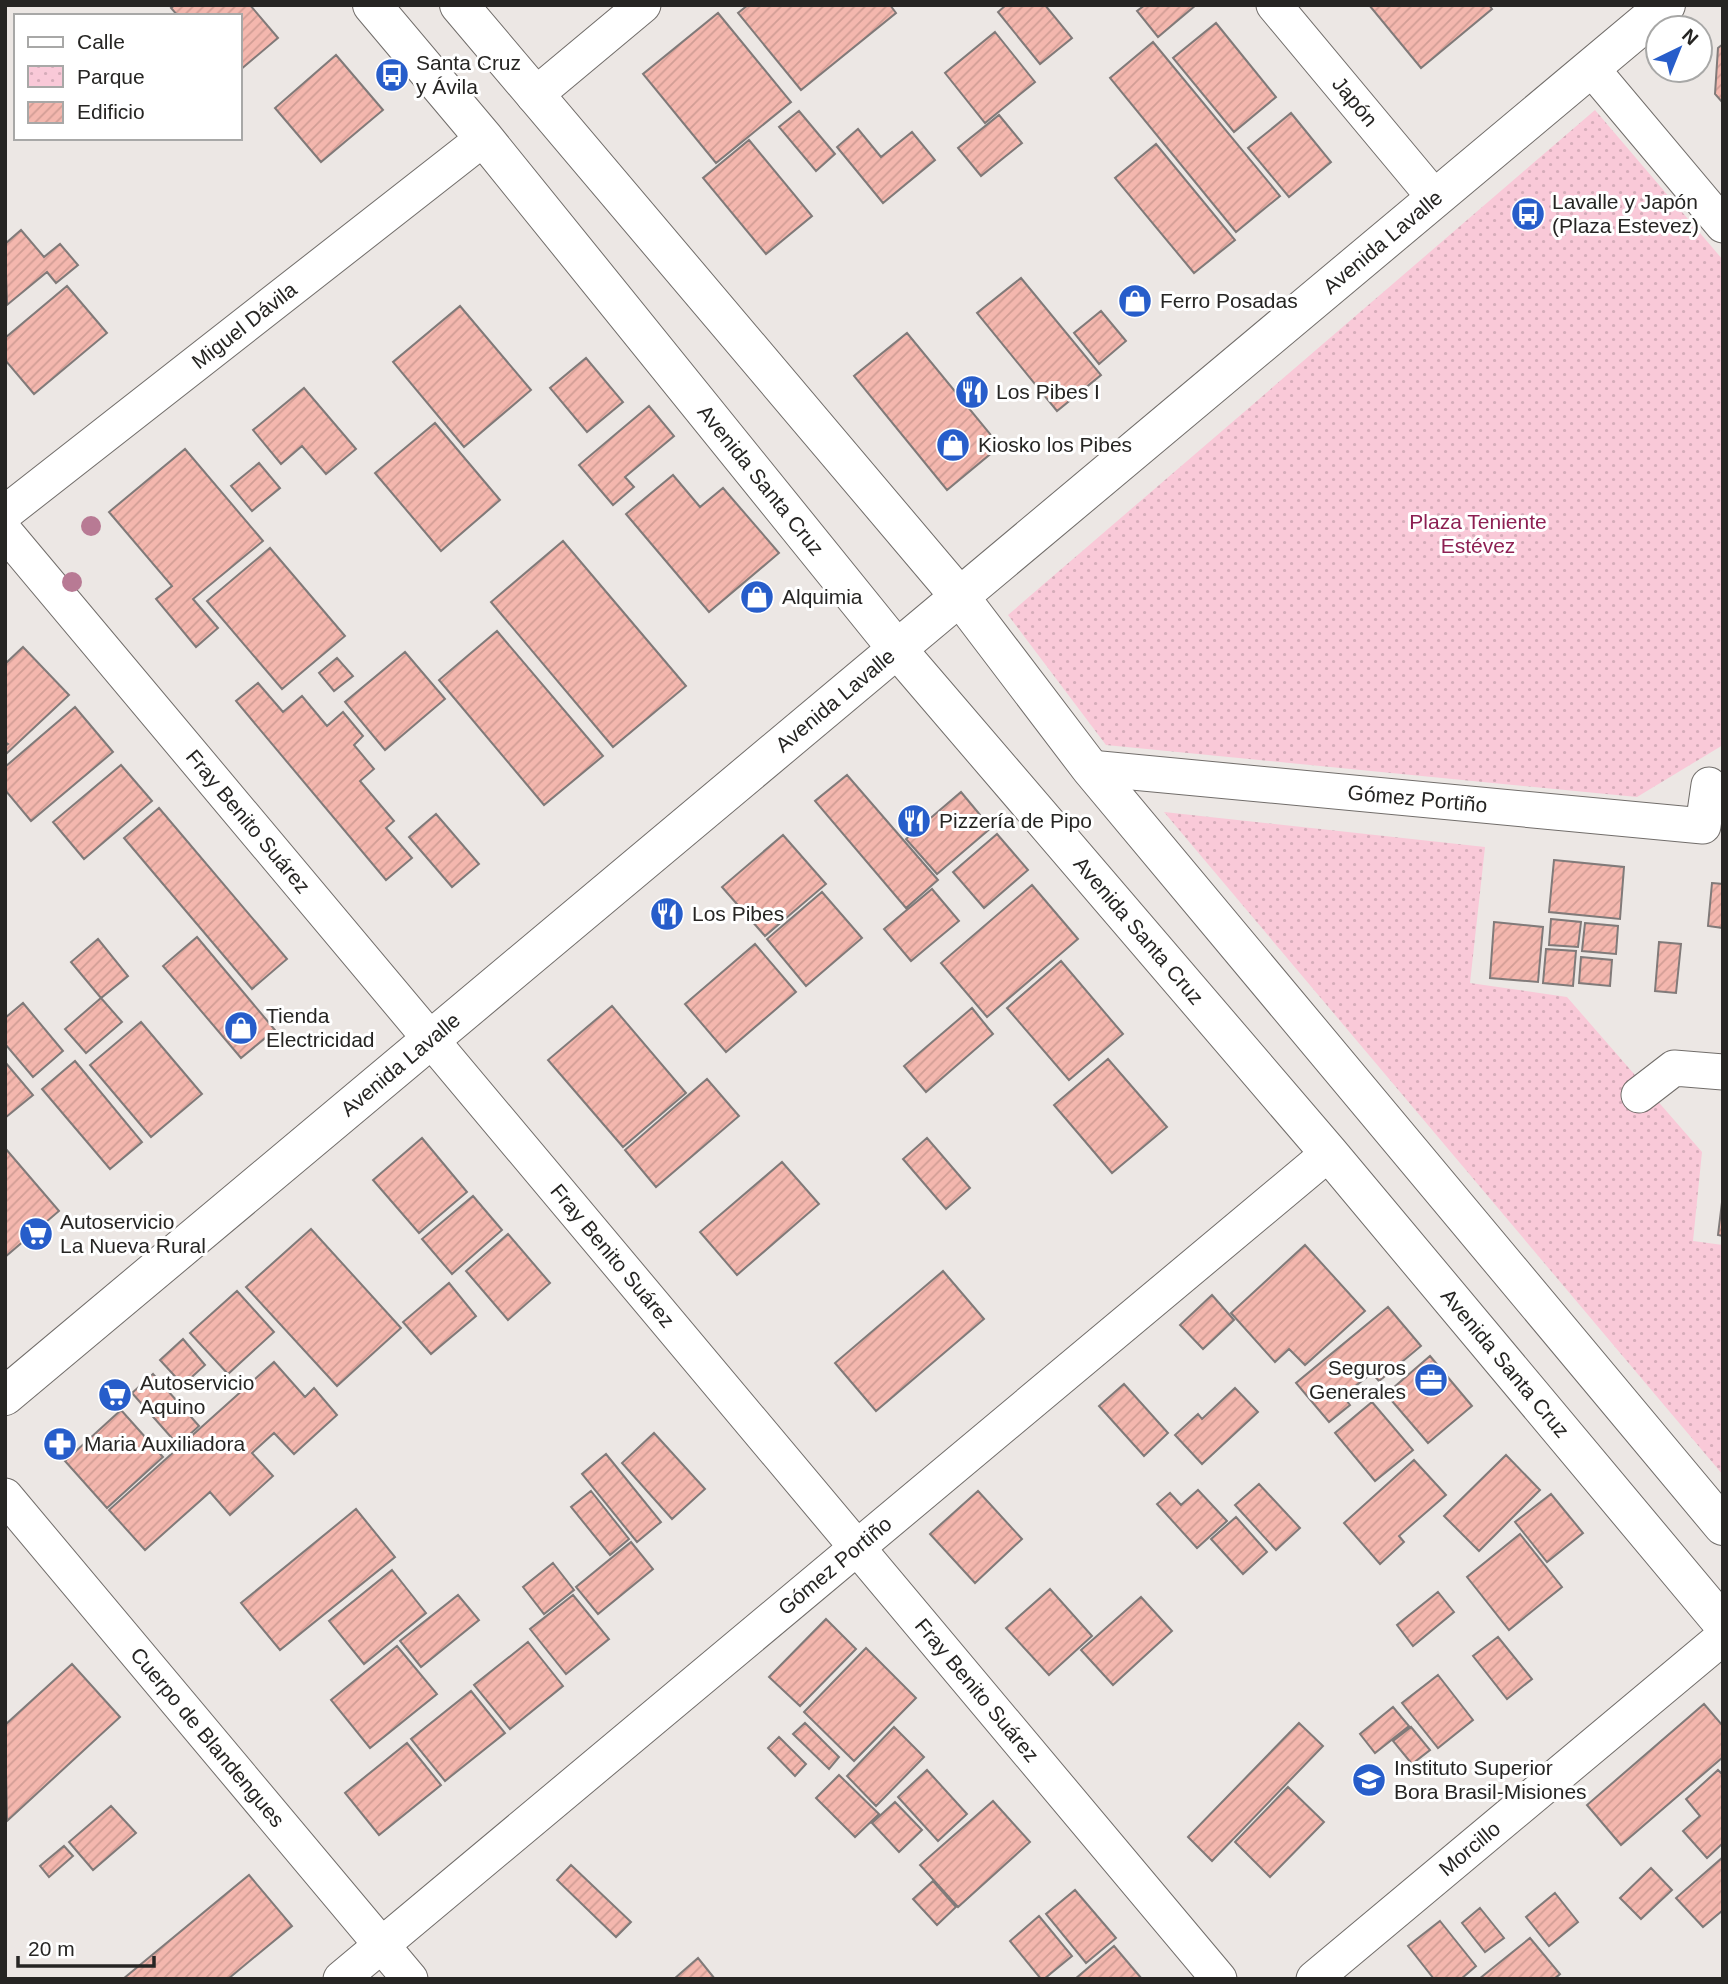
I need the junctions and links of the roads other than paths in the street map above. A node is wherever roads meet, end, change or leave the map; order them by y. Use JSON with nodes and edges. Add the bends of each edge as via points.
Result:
{"nodes":[{"id":1,"x":372,"y":5,"type":"edge"},
{"id":2,"x":459,"y":5,"type":"edge"},
{"id":3,"x":643,"y":5,"type":"edge"},
{"id":4,"x":1274,"y":5,"type":"edge"},
{"id":5,"x":1666,"y":5,"type":"edge"},
{"id":6,"x":1591,"y":68,"type":"junction"},
{"id":7,"x":534,"y":96,"type":"junction"},
{"id":8,"x":484,"y":138,"type":"junction"},
{"id":9,"x":1436,"y":198,"type":"junction"},
{"id":10,"x":1723,"y":225,"type":"edge"},
{"id":11,"x":5,"y":513,"type":"edge"},
{"id":12,"x":5,"y":532,"type":"edge"},
{"id":13,"x":960,"y":597,"type":"junction"},
{"id":14,"x":897,"y":649,"type":"junction"},
{"id":15,"x":1090,"y":768,"type":"junction"},
{"id":16,"x":1709,"y":785,"type":"dead end"},
{"id":17,"x":431,"y":1039,"type":"junction"},
{"id":18,"x":1723,"y":1072,"type":"edge"},
{"id":19,"x":1639,"y":1096,"type":"dead end"},
{"id":20,"x":1329,"y":1153,"type":"junction"},
{"id":21,"x":5,"y":1396,"type":"edge"},
{"id":22,"x":5,"y":1496,"type":"edge"},
{"id":23,"x":1723,"y":1526,"type":"edge"},
{"id":24,"x":858,"y":1547,"type":"junction"},
{"id":25,"x":1723,"y":1624,"type":"edge"},
{"id":26,"x":1723,"y":1637,"type":"edge"},
{"id":27,"x":381,"y":1945,"type":"junction"},
{"id":28,"x":341,"y":1979,"type":"edge"},
{"id":29,"x":410,"y":1979,"type":"edge"},
{"id":30,"x":1219,"y":1979,"type":"edge"},
{"id":31,"x":1314,"y":1979,"type":"edge"}],
"edges":[{"from":1,"to":8,"type":"main road","name":"Avenida Santa Cruz"},
{"from":2,"to":7,"type":"main road"},
{"from":3,"to":7,"type":"street"},
{"from":4,"to":9,"type":"street","name":"Japón"},
{"from":5,"to":6,"type":"main road","name":"Avenida Lavalle"},
{"from":6,"to":9,"type":"main road","name":"Avenida Lavalle"},
{"from":6,"to":10,"type":"street"},
{"from":7,"to":13,"type":"main road"},
{"from":8,"to":11,"type":"street","name":"Miguel Dávila"},
{"from":8,"to":14,"type":"main road","name":"Avenida Santa Cruz"},
{"from":9,"to":13,"type":"main road","name":"Avenida Lavalle"},
{"from":12,"to":17,"type":"street","name":"Fray Benito Suárez"},
{"from":13,"to":14,"type":"main road","name":"Avenida Lavalle"},
{"from":13,"to":15,"type":"main road"},
{"from":14,"to":17,"type":"main road","name":"Avenida Lavalle"},
{"from":14,"to":20,"type":"main road","name":"Avenida Santa Cruz"},
{"from":15,"to":16,"type":"street","name":"Gómez Portiño","via":[[1703,826]]},
{"from":15,"to":23,"type":"main road"},
{"from":17,"to":21,"type":"main road","name":"Avenida Lavalle"},
{"from":17,"to":24,"type":"street","name":"Fray Benito Suárez"},
{"from":18,"to":19,"type":"street","via":[[1674,1068]]},
{"from":20,"to":24,"type":"street","name":"Gómez Portiño"},
{"from":20,"to":25,"type":"main road","name":"Avenida Santa Cruz"},
{"from":22,"to":27,"type":"street","name":"Cuerpo de Blandengues"},
{"from":24,"to":27,"type":"street","name":"Gómez Portiño"},
{"from":24,"to":30,"type":"street","name":"Fray Benito Suárez"},
{"from":26,"to":31,"type":"street","name":"Morcillo"},
{"from":27,"to":28,"type":"street","name":"Gómez Portiño"},
{"from":27,"to":29,"type":"street","name":"Cuerpo de Blandengues"}]}
